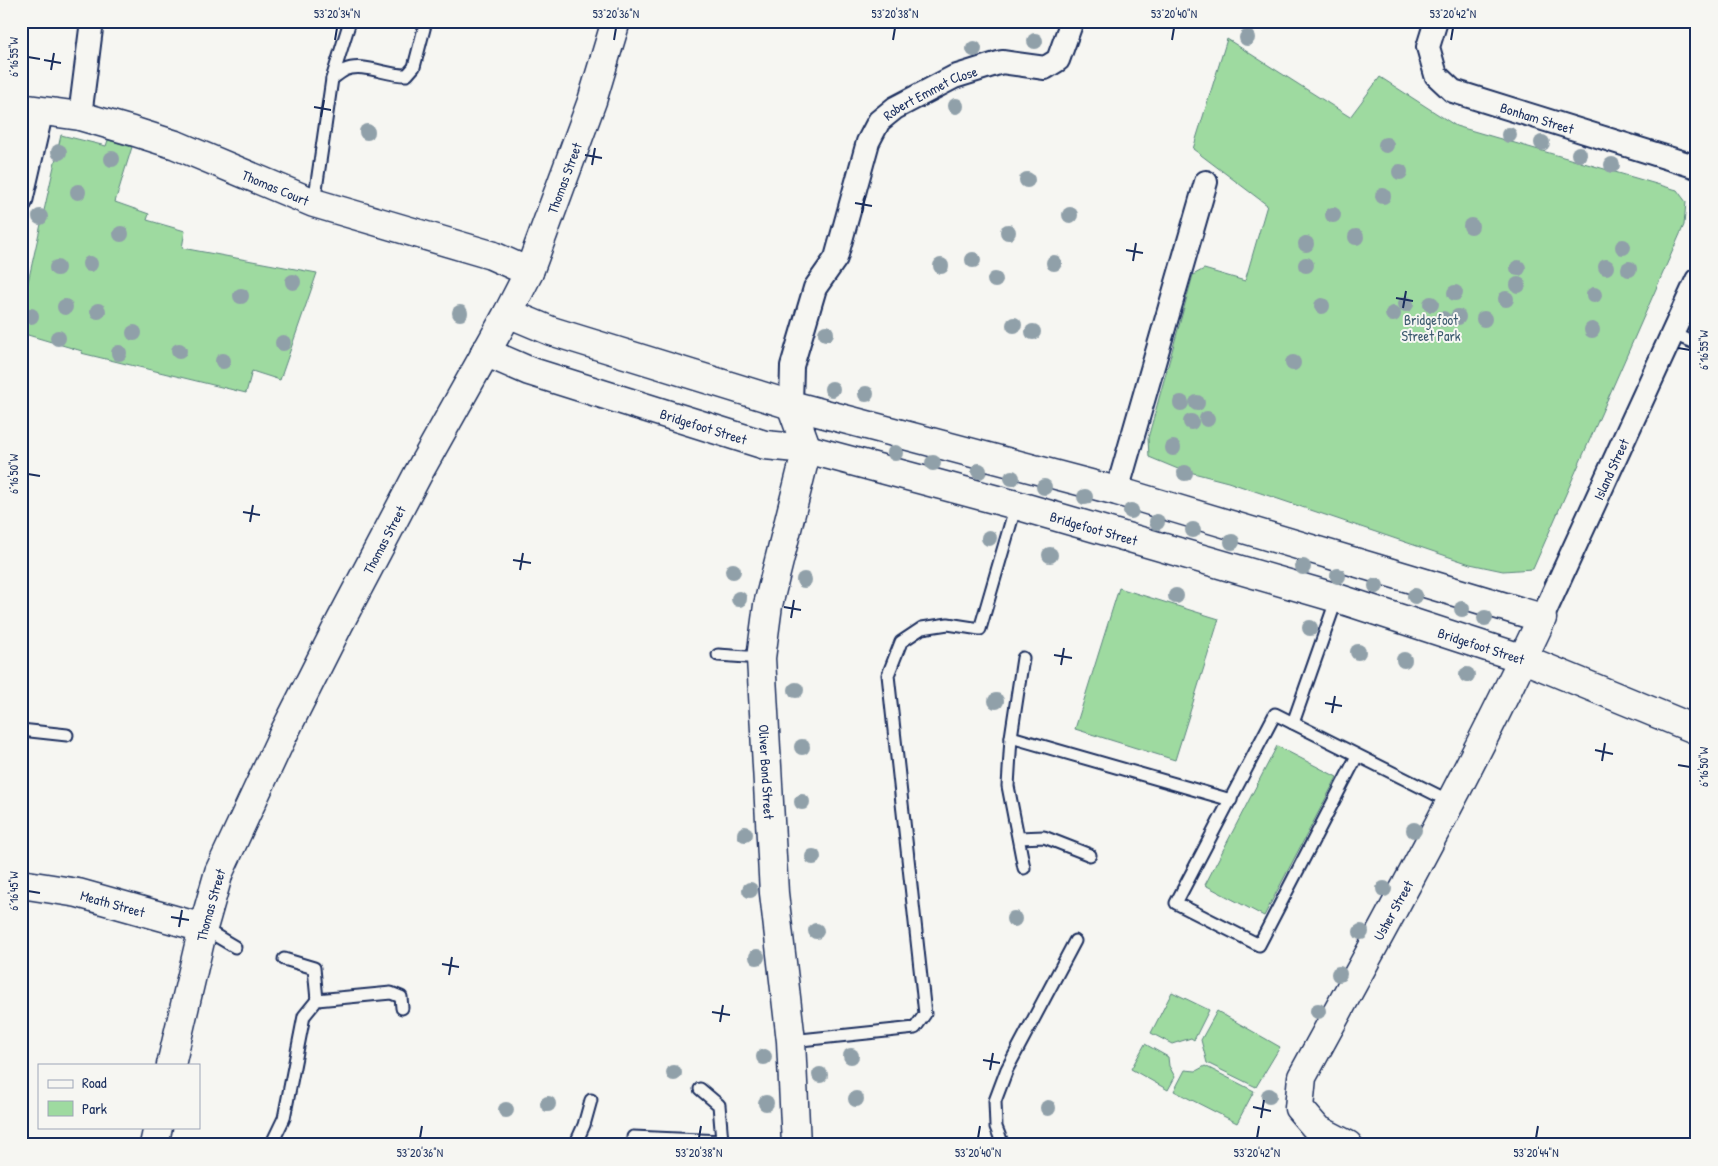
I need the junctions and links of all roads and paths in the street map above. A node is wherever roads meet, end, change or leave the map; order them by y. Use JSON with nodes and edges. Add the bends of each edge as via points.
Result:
{"nodes":[{"id":1,"x":92,"y":21,"type":"edge"},
{"id":2,"x":350,"y":21,"type":"edge"},
{"id":3,"x":426,"y":21,"type":"edge"},
{"id":4,"x":616,"y":21,"type":"edge"},
{"id":5,"x":1072,"y":21,"type":"edge"},
{"id":6,"x":1431,"y":25,"type":"edge"},
{"id":7,"x":332,"y":79,"type":"junction"},
{"id":8,"x":31,"y":109,"type":"edge"},
{"id":9,"x":80,"y":116,"type":"junction"},
{"id":10,"x":1697,"y":167,"type":"edge"},
{"id":11,"x":1206,"y":182,"type":"dead end"},
{"id":12,"x":21,"y":201,"type":"edge"},
{"id":13,"x":314,"y":203,"type":"junction"},
{"id":14,"x":529,"y":272,"type":"junction"},
{"id":15,"x":1697,"y":280,"type":"edge"},
{"id":16,"x":508,"y":313,"type":"junction"},
{"id":17,"x":1673,"y":334,"type":"junction"},
{"id":18,"x":1697,"y":344,"type":"edge"},
{"id":19,"x":485,"y":352,"type":"junction"},
{"id":20,"x":791,"y":405,"type":"junction"},
{"id":21,"x":807,"y":449,"type":"junction"},
{"id":22,"x":1117,"y":492,"type":"junction"},
{"id":23,"x":1016,"y":505,"type":"junction"},
{"id":24,"x":1337,"y":598,"type":"junction"},
{"id":25,"x":1542,"y":618,"type":"junction"},
{"id":26,"x":718,"y":655,"type":"dead end"},
{"id":27,"x":761,"y":658,"type":"junction"},
{"id":28,"x":1023,"y":658,"type":"dead end"},
{"id":29,"x":1524,"y":659,"type":"junction"},
{"id":30,"x":1292,"y":723,"type":"junction"},
{"id":31,"x":21,"y":730,"type":"edge"},
{"id":32,"x":1697,"y":730,"type":"edge"},
{"id":33,"x":67,"y":735,"type":"dead end"},
{"id":34,"x":1011,"y":737,"type":"junction"},
{"id":35,"x":1357,"y":756,"type":"junction"},
{"id":36,"x":1231,"y":800,"type":"junction"},
{"id":37,"x":1451,"y":802,"type":"junction"},
{"id":38,"x":1019,"y":838,"type":"junction"},
{"id":39,"x":1090,"y":855,"type":"dead end"},
{"id":40,"x":1024,"y":868,"type":"dead end"},
{"id":41,"x":21,"y":884,"type":"edge"},
{"id":42,"x":203,"y":928,"type":"junction"},
{"id":43,"x":1075,"y":940,"type":"dead end"},
{"id":44,"x":235,"y":947,"type":"dead end"},
{"id":45,"x":284,"y":959,"type":"dead end"},
{"id":46,"x":318,"y":1000,"type":"junction"},
{"id":47,"x":402,"y":1008,"type":"dead end"},
{"id":48,"x":790,"y":1041,"type":"junction"},
{"id":49,"x":172,"y":1064,"type":"edge"},
{"id":50,"x":700,"y":1089,"type":"dead end"},
{"id":51,"x":590,"y":1100,"type":"dead end"},
{"id":52,"x":158,"y":1128,"type":"edge"},
{"id":53,"x":633,"y":1137,"type":"dead end"},
{"id":54,"x":723,"y":1143,"type":"edge"},
{"id":55,"x":154,"y":1145,"type":"edge"},
{"id":56,"x":271,"y":1145,"type":"edge"},
{"id":57,"x":575,"y":1145,"type":"edge"},
{"id":58,"x":796,"y":1145,"type":"edge"},
{"id":59,"x":1003,"y":1145,"type":"edge"},
{"id":60,"x":1348,"y":1145,"type":"edge"}],
"edges":[{"from":1,"to":9,"type":"street"},
{"from":2,"to":7,"type":"lane"},
{"from":3,"to":7,"type":"lane","via":[[414,67],[407,75],[396,76],[364,67],[346,69]]},
{"from":4,"to":14,"type":"main road","name":"Thomas Street","via":[[592,101]]},
{"from":5,"to":20,"type":"street","name":"Robert Emmet Close","via":[[1058,60],[1045,68],[1002,62],[954,77],[895,108],[879,121],[868,142],[836,258],[816,288],[792,366]]},
{"from":6,"to":10,"type":"street","name":"Bonham Street","via":[[1428,47],[1436,75],[1453,91]]},
{"from":7,"to":13,"type":"lane"},
{"from":8,"to":9,"type":"main road","name":"Thomas Court"},
{"from":8,"to":12,"type":"street"},
{"from":9,"to":13,"type":"main road","name":"Thomas Court","via":[[176,145]]},
{"from":11,"to":22,"type":"street"},
{"from":13,"to":14,"type":"main road","name":"Thomas Court","via":[[491,255]]},
{"from":14,"to":16,"type":"main road","name":"Thomas Street"},
{"from":15,"to":17,"type":"street","name":"Island Street"},
{"from":16,"to":19,"type":"main road","name":"Thomas Street"},
{"from":16,"to":20,"type":"main road","via":[[551,331]]},
{"from":17,"to":18,"type":"lane"},
{"from":17,"to":25,"type":"street","name":"Island Street"},
{"from":19,"to":21,"type":"main road","name":"Bridgefoot Street","via":[[529,372],[765,445]]},
{"from":19,"to":42,"type":"main road","name":"Thomas Street","via":[[283,735],[219,872]]},
{"from":20,"to":21,"type":"main road"},
{"from":20,"to":22,"type":"main road"},
{"from":21,"to":23,"type":"main road","name":"Bridgefoot Street"},
{"from":21,"to":27,"type":"main road","name":"Oliver Bond Street","via":[[768,604]]},
{"from":22,"to":25,"type":"main road"},
{"from":23,"to":24,"type":"main road","name":"Bridgefoot Street"},
{"from":23,"to":48,"type":"lane","via":[[980,630],[948,624],[922,628],[901,642],[888,675],[925,1014],[915,1028]]},
{"from":24,"to":29,"type":"main road","name":"Bridgefoot Street"},
{"from":24,"to":30,"type":"lane"},
{"from":25,"to":29,"type":"main road","name":"Island Street"},
{"from":26,"to":27,"type":"lane"},
{"from":27,"to":48,"type":"main road","name":"Oliver Bond Street","via":[[774,893]]},
{"from":28,"to":34,"type":"lane"},
{"from":29,"to":32,"type":"main road","name":"Bridgefoot Street"},
{"from":29,"to":37,"type":"main road","name":"Usher Street"},
{"from":30,"to":35,"type":"lane"},
{"from":30,"to":36,"type":"lane","via":[[1275,714]]},
{"from":31,"to":33,"type":"lane"},
{"from":34,"to":36,"type":"lane"},
{"from":34,"to":38,"type":"lane","via":[[1008,786]]},
{"from":35,"to":36,"type":"lane","via":[[1259,946],[1176,903]]},
{"from":35,"to":37,"type":"lane"},
{"from":37,"to":60,"type":"main road","name":"Usher Street","via":[[1302,1077],[1299,1108],[1317,1129]]},
{"from":38,"to":39,"type":"lane","via":[[1044,837]]},
{"from":38,"to":40,"type":"lane"},
{"from":41,"to":42,"type":"main road","name":"Meath Street","via":[[78,893]]},
{"from":42,"to":44,"type":"lane"},
{"from":42,"to":49,"type":"main road","name":"Thomas Street"},
{"from":43,"to":59,"type":"lane","via":[[1007,1069],[995,1101],[996,1127]]},
{"from":45,"to":46,"type":"lane","via":[[314,968]]},
{"from":46,"to":47,"type":"lane","via":[[392,993],[401,997]]},
{"from":46,"to":56,"type":"lane","via":[[304,1016],[284,1118]]},
{"from":48,"to":58,"type":"main road","name":"Oliver Bond Street"},
{"from":50,"to":54,"type":"lane","via":[[719,1105]]},
{"from":51,"to":57,"type":"lane"},
{"from":52,"to":55,"type":"main road"},
{"from":53,"to":54,"type":"lane"}]}
